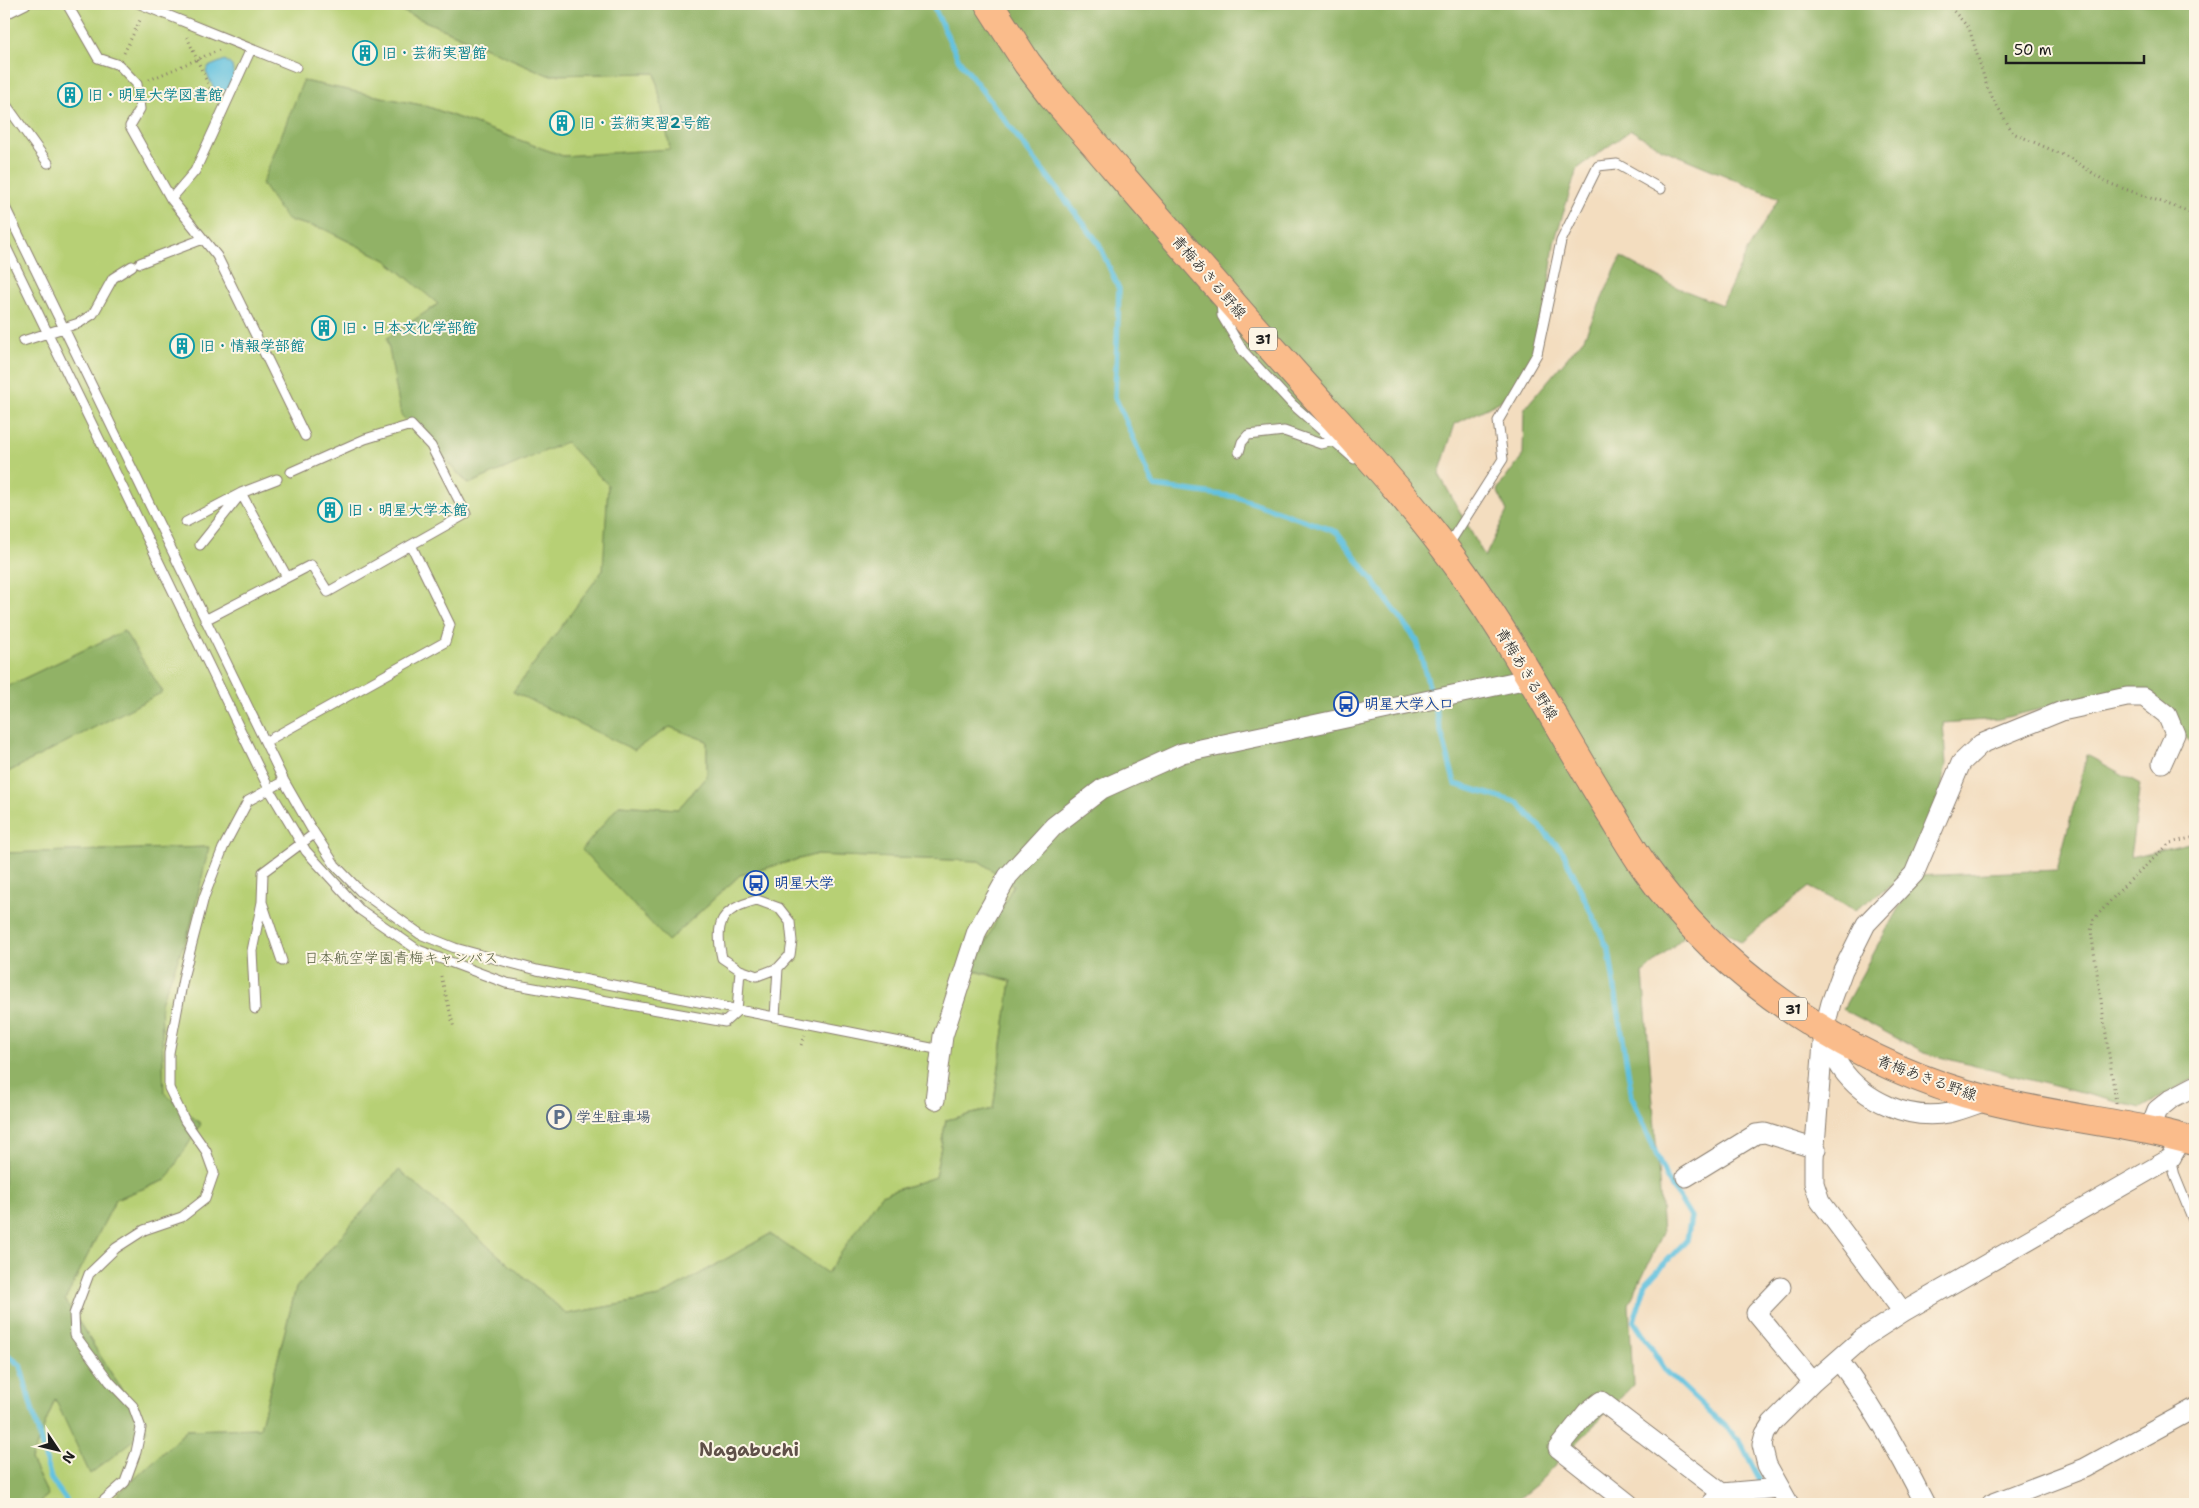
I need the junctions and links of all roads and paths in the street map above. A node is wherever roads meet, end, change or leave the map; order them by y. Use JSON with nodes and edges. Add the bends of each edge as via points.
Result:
{"nodes":[{"id":1,"x":26,"y":4,"type":"edge"},
{"id":2,"x":67,"y":4,"type":"edge"},
{"id":3,"x":989,"y":4,"type":"edge"},
{"id":4,"x":1947,"y":4,"type":"edge"},
{"id":5,"x":143,"y":5,"type":"edge"},
{"id":6,"x":4,"y":15,"type":"edge"},
{"id":7,"x":179,"y":20,"type":"junction"},
{"id":8,"x":236,"y":43,"type":"junction"},
{"id":9,"x":251,"y":49,"type":"junction"},
{"id":10,"x":197,"y":59,"type":"junction"},
{"id":11,"x":119,"y":65,"type":"junction"},
{"id":12,"x":296,"y":68,"type":"dead end"},
{"id":13,"x":138,"y":84,"type":"junction"},
{"id":14,"x":4,"y":102,"type":"edge"},
{"id":15,"x":221,"y":114,"type":"junction"},
{"id":16,"x":48,"y":163,"type":"dead end"},
{"id":17,"x":1661,"y":189,"type":"dead end"},
{"id":18,"x":171,"y":199,"type":"junction"},
{"id":19,"x":4,"y":206,"type":"edge"},
{"id":20,"x":2195,"y":218,"type":"edge"},
{"id":21,"x":203,"y":239,"type":"junction"},
{"id":22,"x":4,"y":243,"type":"edge"},
{"id":23,"x":1220,"y":291,"type":"junction"},
{"id":24,"x":63,"y":328,"type":"junction"},
{"id":25,"x":47,"y":333,"type":"junction"},
{"id":26,"x":23,"y":341,"type":"dead end"},
{"id":27,"x":305,"y":436,"type":"dead end"},
{"id":28,"x":1334,"y":441,"type":"junction"},
{"id":29,"x":1239,"y":452,"type":"dead end"},
{"id":30,"x":1368,"y":468,"type":"junction"},
{"id":31,"x":291,"y":472,"type":"dead end"},
{"id":32,"x":277,"y":479,"type":"dead end"},
{"id":33,"x":241,"y":493,"type":"junction"},
{"id":34,"x":186,"y":522,"type":"dead end"},
{"id":35,"x":200,"y":545,"type":"dead end"},
{"id":36,"x":411,"y":545,"type":"junction"},
{"id":37,"x":1446,"y":550,"type":"junction"},
{"id":38,"x":287,"y":577,"type":"junction"},
{"id":39,"x":205,"y":620,"type":"junction"},
{"id":40,"x":1532,"y":678,"type":"junction"},
{"id":41,"x":265,"y":742,"type":"junction"},
{"id":42,"x":2162,"y":763,"type":"dead end"},
{"id":43,"x":284,"y":780,"type":"junction"},
{"id":44,"x":269,"y":789,"type":"junction"},
{"id":45,"x":314,"y":834,"type":"junction"},
{"id":46,"x":2195,"y":837,"type":"edge"},
{"id":47,"x":302,"y":843,"type":"junction"},
{"id":48,"x":262,"y":902,"type":"junction"},
{"id":49,"x":282,"y":961,"type":"dead end"},
{"id":50,"x":778,"y":968,"type":"junction"},
{"id":51,"x":740,"y":970,"type":"junction"},
{"id":52,"x":441,"y":976,"type":"dead end"},
{"id":53,"x":255,"y":1009,"type":"dead end"},
{"id":54,"x":737,"y":1011,"type":"junction"},
{"id":55,"x":775,"y":1017,"type":"junction"},
{"id":56,"x":454,"y":1028,"type":"dead end"},
{"id":57,"x":1824,"y":1030,"type":"junction"},
{"id":58,"x":940,"y":1050,"type":"junction"},
{"id":59,"x":2195,"y":1086,"type":"edge"},
{"id":60,"x":935,"y":1100,"type":"dead end"},
{"id":61,"x":1989,"y":1100,"type":"junction"},
{"id":62,"x":2119,"y":1126,"type":"junction"},
{"id":63,"x":2149,"y":1130,"type":"junction"},
{"id":64,"x":2183,"y":1146,"type":"edge"},
{"id":65,"x":1816,"y":1148,"type":"junction"},
{"id":66,"x":1686,"y":1176,"type":"dead end"},
{"id":67,"x":2195,"y":1225,"type":"edge"},
{"id":68,"x":1782,"y":1288,"type":"dead end"},
{"id":69,"x":1903,"y":1312,"type":"junction"},
{"id":70,"x":1839,"y":1361,"type":"junction"},
{"id":71,"x":1813,"y":1382,"type":"junction"},
{"id":72,"x":2195,"y":1408,"type":"edge"},
{"id":73,"x":1775,"y":1488,"type":"junction"},
{"id":74,"x":1716,"y":1499,"type":"edge"},
{"id":75,"x":100,"y":1504,"type":"edge"},
{"id":76,"x":1629,"y":1504,"type":"edge"},
{"id":77,"x":1789,"y":1504,"type":"edge"},
{"id":78,"x":1925,"y":1504,"type":"edge"},
{"id":79,"x":1990,"y":1504,"type":"edge"}],
"edges":[{"from":1,"to":6,"type":"lane"},
{"from":2,"to":11,"type":"lane","via":[[98,58]]},
{"from":3,"to":23,"type":"main road","name":"青梅あきる野線","number":"31","via":[[1027,64],[1051,94]]},
{"from":4,"to":20,"type":"path","via":[[1969,28],[1988,90],[2013,133],[2070,158],[2108,182],[2187,211]]},
{"from":5,"to":7,"type":"lane"},
{"from":5,"to":11,"type":"path"},
{"from":7,"to":8,"type":"lane"},
{"from":7,"to":10,"type":"path"},
{"from":8,"to":9,"type":"lane"},
{"from":8,"to":10,"type":"path"},
{"from":9,"to":12,"type":"lane"},
{"from":9,"to":15,"type":"lane"},
{"from":10,"to":13,"type":"path"},
{"from":10,"to":15,"type":"path"},
{"from":11,"to":13,"type":"lane"},
{"from":13,"to":18,"type":"lane","via":[[140,109],[130,126]]},
{"from":14,"to":16,"type":"lane"},
{"from":15,"to":18,"type":"lane","via":[[195,171]]},
{"from":17,"to":37,"type":"lane","via":[[1617,164],[1598,166],[1561,241],[1537,354],[1498,421],[1503,459]]},
{"from":18,"to":21,"type":"lane"},
{"from":19,"to":24,"type":"lane"},
{"from":21,"to":24,"type":"lane","via":[[136,264],[113,278],[93,314]]},
{"from":21,"to":27,"type":"lane","via":[[217,256]]},
{"from":22,"to":25,"type":"lane"},
{"from":23,"to":28,"type":"lane","via":[[1222,316],[1243,351],[1292,404]]},
{"from":23,"to":30,"type":"main road","name":"青梅あきる野線","number":"31"},
{"from":24,"to":25,"type":"lane"},
{"from":24,"to":39,"type":"lane"},
{"from":25,"to":26,"type":"lane"},
{"from":25,"to":44,"type":"lane"},
{"from":28,"to":29,"type":"lane","via":[[1321,444],[1284,431],[1248,435]]},
{"from":28,"to":30,"type":"lane"},
{"from":30,"to":37,"type":"main road","name":"青梅あきる野線","number":"31","via":[[1414,509]]},
{"from":31,"to":36,"type":"lane","via":[[316,457],[411,425],[431,446],[466,514]]},
{"from":32,"to":33,"type":"lane"},
{"from":33,"to":34,"type":"lane"},
{"from":33,"to":35,"type":"lane"},
{"from":33,"to":38,"type":"lane"},
{"from":36,"to":38,"type":"lane","via":[[328,592],[312,565]]},
{"from":36,"to":41,"type":"lane","via":[[450,625],[445,642]]},
{"from":37,"to":40,"type":"main road","name":"青梅あきる野線","number":"31"},
{"from":38,"to":39,"type":"lane"},
{"from":39,"to":41,"type":"lane"},
{"from":40,"to":57,"type":"main road","name":"青梅あきる野線","number":"31","via":[[1634,850],[1673,906],[1724,958],[1766,992]]},
{"from":40,"to":58,"type":"street","via":[[1182,753],[1102,789],[1054,826],[1008,876],[977,931]]},
{"from":41,"to":43,"type":"lane"},
{"from":42,"to":57,"type":"street","via":[[2175,734],[2167,715],[2144,697],[2127,697],[2062,710],[1981,744],[1961,763],[1914,874],[1866,924],[1843,970]]},
{"from":43,"to":44,"type":"lane"},
{"from":43,"to":45,"type":"lane"},
{"from":44,"to":47,"type":"lane"},
{"from":44,"to":75,"type":"lane","via":[[248,801],[223,848],[204,897],[184,974],[169,1053],[169,1088],[206,1151],[214,1173],[205,1199],[182,1217],[144,1230],[116,1248],[89,1274],[74,1314],[75,1335],[110,1382],[133,1406],[141,1428],[125,1482]]},
{"from":45,"to":47,"type":"lane"},
{"from":45,"to":54,"type":"lane","via":[[335,865],[360,891],[420,934],[455,948],[537,970]]},
{"from":46,"to":62,"type":"path","via":[[2170,843],[2124,886],[2094,920],[2091,931]]},
{"from":47,"to":48,"type":"lane","via":[[263,872]]},
{"from":47,"to":54,"type":"lane","via":[[358,909],[418,950],[436,957],[506,983],[552,992],[725,1022]]},
{"from":48,"to":49,"type":"lane"},
{"from":48,"to":53,"type":"lane","via":[[252,951]]},
{"from":50,"to":51,"type":"lane","via":[[757,976]]},
{"from":50,"to":51,"type":"lane","via":[[790,955],[790,922],[779,908],[757,900],[738,905],[723,917],[717,938],[722,958]]},
{"from":50,"to":55,"type":"lane"},
{"from":51,"to":54,"type":"lane"},
{"from":52,"to":56,"type":"path"},
{"from":54,"to":55,"type":"lane"},
{"from":55,"to":58,"type":"lane"},
{"from":57,"to":61,"type":"main road","name":"青梅あきる野線","number":"31","via":[[1878,1061],[1929,1082]]},
{"from":57,"to":61,"type":"street","via":[[1840,1068],[1856,1086],[1884,1104],[1914,1114],[1948,1113]]},
{"from":57,"to":65,"type":"street"},
{"from":58,"to":60,"type":"street"},
{"from":59,"to":63,"type":"street","via":[[2157,1110]]},
{"from":61,"to":62,"type":"main road","name":"青梅あきる野線","number":"31"},
{"from":62,"to":63,"type":"main road","name":"青梅あきる野線","number":"31"},
{"from":63,"to":64,"type":"main road","name":"青梅あきる野線","number":"31"},
{"from":64,"to":67,"type":"lane","via":[[2175,1176]]},
{"from":64,"to":69,"type":"street"},
{"from":65,"to":66,"type":"street","via":[[1765,1133],[1756,1134]]},
{"from":65,"to":69,"type":"street","via":[[1814,1183],[1820,1200]]},
{"from":68,"to":71,"type":"street","via":[[1756,1312]]},
{"from":69,"to":70,"type":"street","via":[[1863,1338]]},
{"from":70,"to":71,"type":"street"},
{"from":70,"to":78,"type":"street","via":[[1862,1391]]},
{"from":71,"to":73,"type":"street","via":[[1765,1434],[1762,1445]]},
{"from":72,"to":79,"type":"street","via":[[2085,1468]]},
{"from":73,"to":74,"type":"street"},
{"from":73,"to":77,"type":"street"},
{"from":74,"to":76,"type":"street","via":[[1601,1401],[1587,1412],[1558,1448]]}]}
